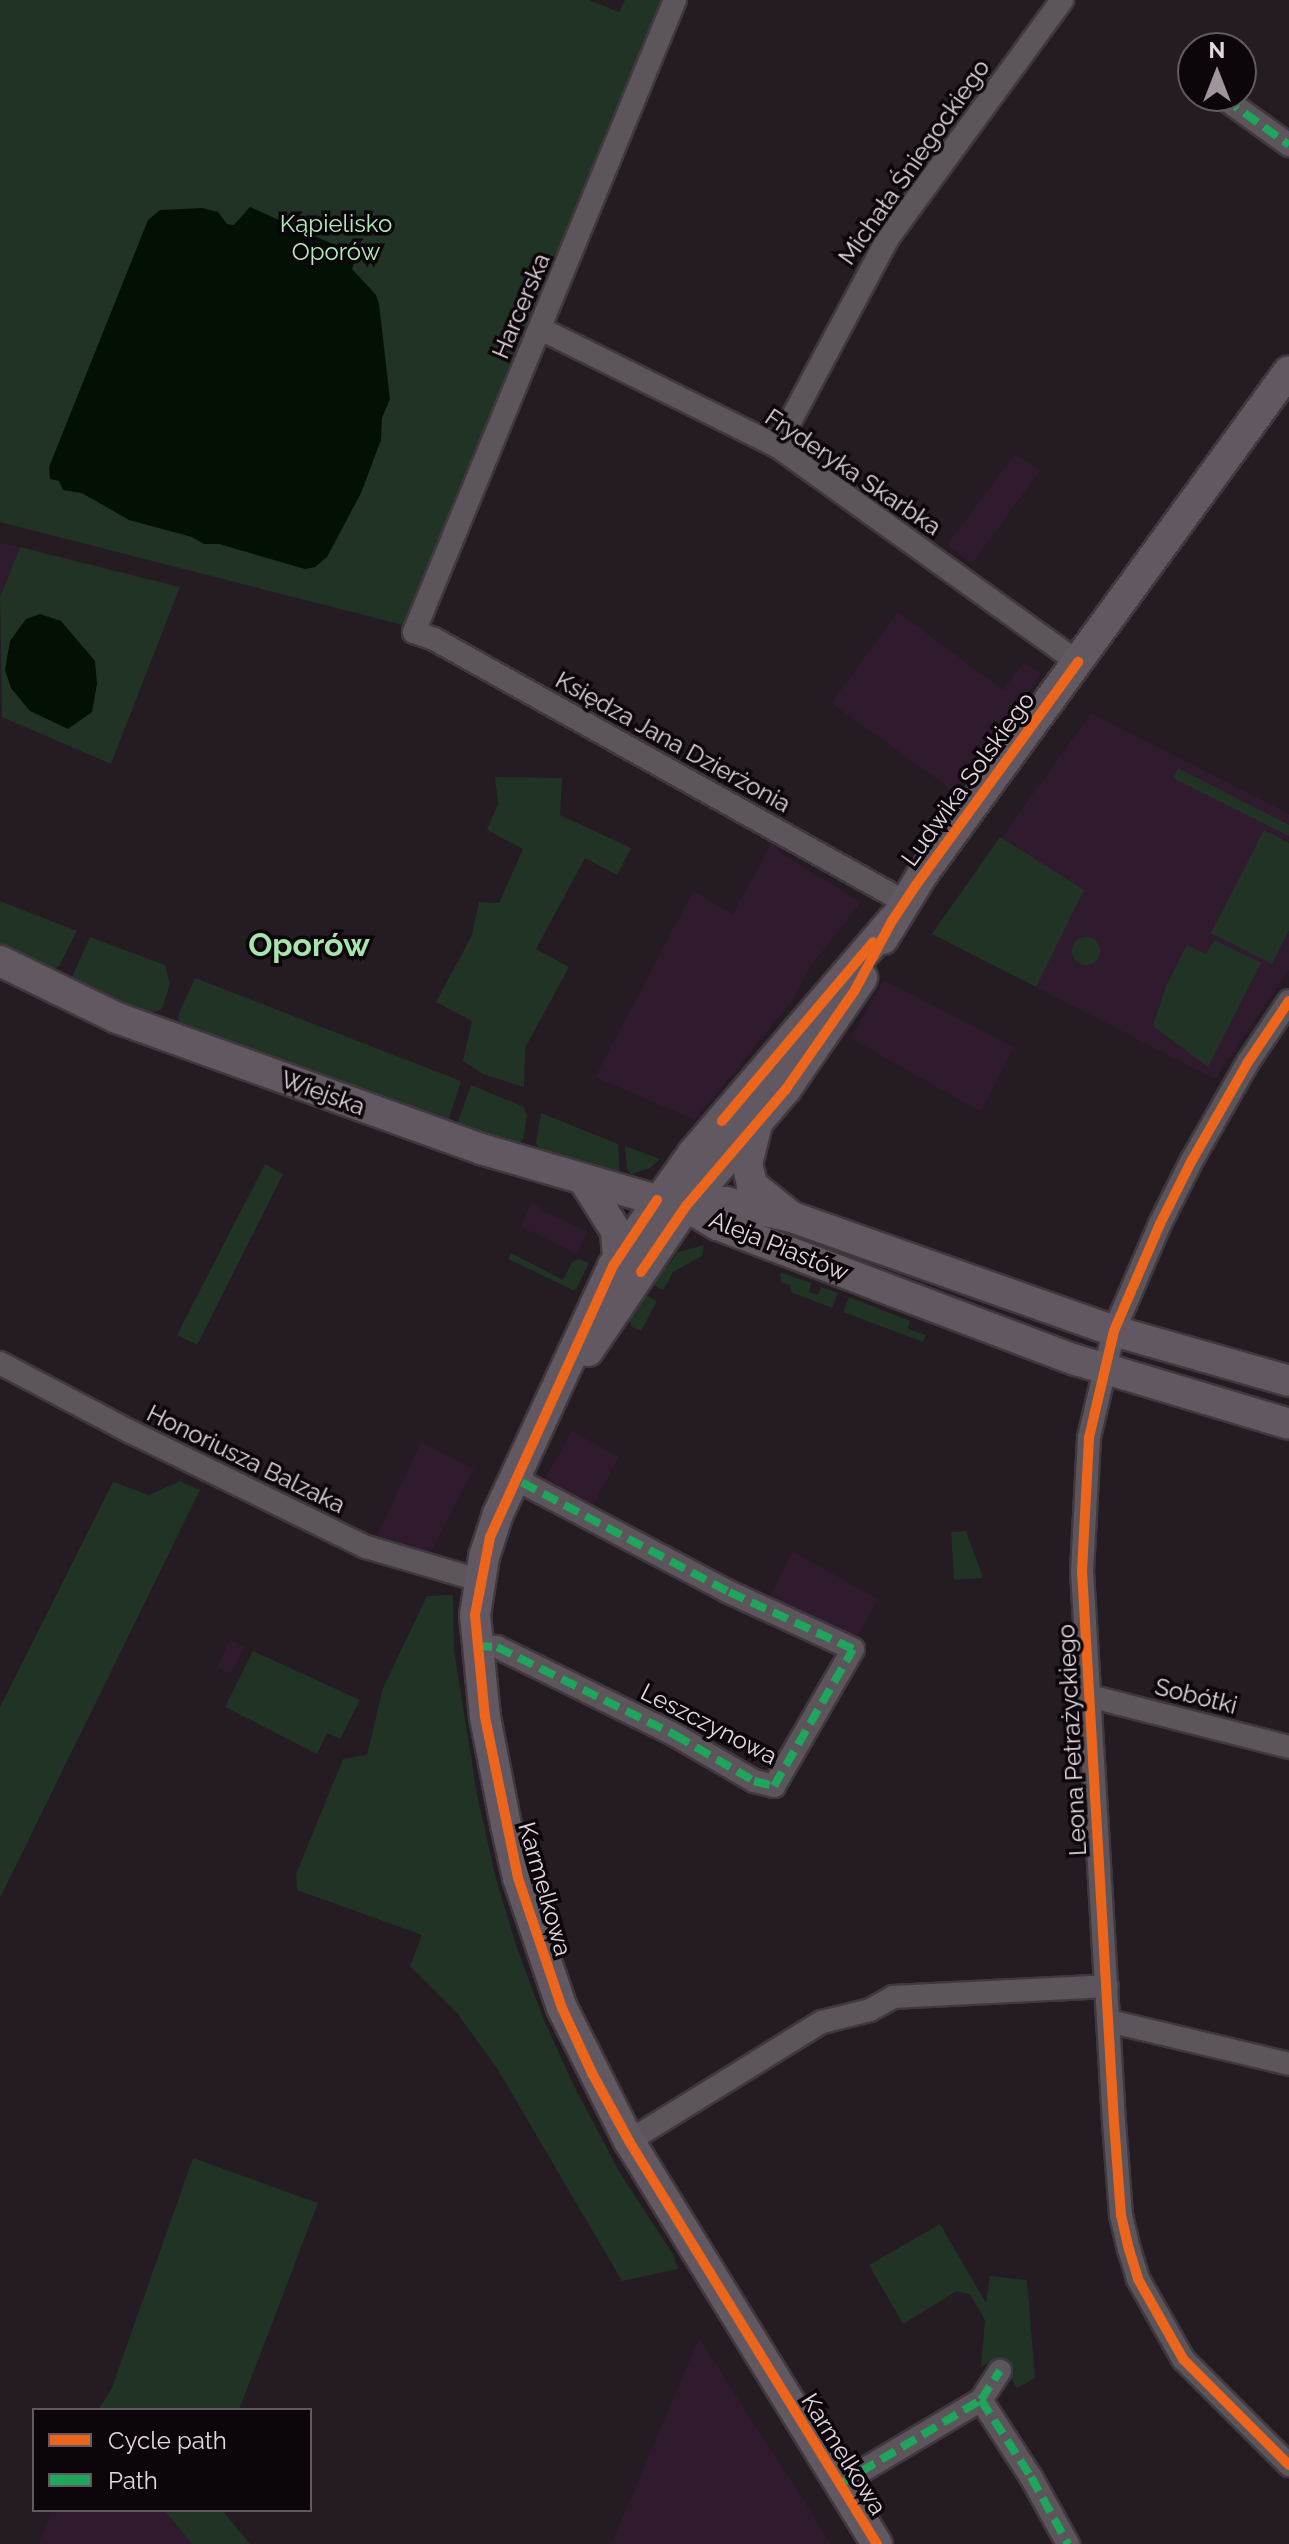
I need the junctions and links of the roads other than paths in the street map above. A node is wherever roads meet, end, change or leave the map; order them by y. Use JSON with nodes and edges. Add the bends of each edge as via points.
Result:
{"nodes":[{"id":1,"x":675,"y":0,"type":"edge"},
{"id":2,"x":1062,"y":0,"type":"edge"},
{"id":3,"x":1243,"y":112,"type":"edge"},
{"id":4,"x":1289,"y":145,"type":"edge"},
{"id":5,"x":541,"y":329,"type":"junction"},
{"id":6,"x":1285,"y":386,"type":"edge"},
{"id":7,"x":777,"y":446,"type":"junction"},
{"id":8,"x":414,"y":632,"type":"joint"},
{"id":9,"x":1078,"y":662,"type":"junction"},
{"id":10,"x":898,"y":911,"type":"junction"},
{"id":11,"x":0,"y":961,"type":"edge"},
{"id":12,"x":1289,"y":1001,"type":"edge"},
{"id":13,"x":760,"y":1119,"type":"junction"},
{"id":14,"x":585,"y":1182,"type":"junction"},
{"id":15,"x":671,"y":1203,"type":"junction"},
{"id":16,"x":792,"y":1217,"type":"junction"},
{"id":17,"x":618,"y":1259,"type":"junction"},
{"id":18,"x":1114,"y":1331,"type":"junction"},
{"id":19,"x":0,"y":1363,"type":"edge"},
{"id":20,"x":1103,"y":1368,"type":"junction"},
{"id":21,"x":564,"y":1376,"type":"junction"},
{"id":22,"x":1289,"y":1381,"type":"edge"},
{"id":23,"x":1289,"y":1424,"type":"edge"},
{"id":24,"x":514,"y":1478,"type":"junction"},
{"id":25,"x":479,"y":1580,"type":"junction"},
{"id":26,"x":476,"y":1646,"type":"junction"},
{"id":27,"x":1089,"y":1696,"type":"junction"},
{"id":28,"x":1289,"y":1747,"type":"edge"},
{"id":29,"x":1107,"y":1986,"type":"junction"},
{"id":30,"x":1109,"y":2021,"type":"junction"},
{"id":31,"x":1289,"y":2064,"type":"edge"},
{"id":32,"x":629,"y":2141,"type":"junction"},
{"id":33,"x":1000,"y":2371,"type":"dead end"},
{"id":34,"x":981,"y":2400,"type":"junction"},
{"id":35,"x":1289,"y":2465,"type":"edge"},
{"id":36,"x":840,"y":2484,"type":"junction"},
{"id":37,"x":877,"y":2544,"type":"edge"},
{"id":38,"x":1068,"y":2544,"type":"edge"}],
"edges":[{"from":1,"to":5,"type":"street","name":"Harcerska"},
{"from":2,"to":7,"type":"street","name":"Michała Śniegockiego","via":[[888,238]]},
{"from":3,"to":4,"type":"street"},
{"from":5,"to":7,"type":"street","name":"Fryderyka Skarbka"},
{"from":5,"to":8,"type":"street","name":"Harcerska"},
{"from":6,"to":9,"type":"street","name":"Ludwika Solskiego"},
{"from":7,"to":9,"type":"street","name":"Fryderyka Skarbka"},
{"from":8,"to":10,"type":"street","name":"Księdza Jana Dzierżonia"},
{"from":9,"to":10,"type":"street","name":"Ludwika Solskiego"},
{"from":10,"to":13,"type":"street","name":"Ludwika Solskiego","via":[[855,990]]},
{"from":10,"to":15,"type":"street","name":"Ludwika Solskiego"},
{"from":11,"to":14,"type":"street","name":"Wiejska","via":[[117,1018]]},
{"from":12,"to":18,"type":"street","name":"Leona Petrażyckiego","via":[[1192,1160]]},
{"from":13,"to":15,"type":"street","name":"Ludwika Solskiego"},
{"from":13,"to":16,"type":"street","via":[[748,1152],[750,1177],[760,1194]]},
{"from":14,"to":15,"type":"street","name":"Wiejska"},
{"from":14,"to":17,"type":"street","via":[[616,1231]]},
{"from":15,"to":16,"type":"street","name":"Aleja Piastów","via":[[725,1202]]},
{"from":15,"to":17,"type":"street","name":"Karmelkowa"},
{"from":15,"to":20,"type":"street","name":"Aleja Piastów"},
{"from":15,"to":21,"type":"street","name":"Karmelkowa","via":[[607,1325]]},
{"from":16,"to":18,"type":"street","name":"Aleja Piastów"},
{"from":17,"to":21,"type":"street","name":"Karmelkowa"},
{"from":18,"to":20,"type":"street","name":"Leona Petrażyckiego"},
{"from":18,"to":22,"type":"street","name":"Aleja Piastów"},
{"from":19,"to":25,"type":"street","name":"Honoriusza Balzaka","via":[[366,1547]]},
{"from":20,"to":23,"type":"street","name":"Aleja Piastów"},
{"from":20,"to":27,"type":"street","name":"Leona Petrażyckiego","via":[[1083,1500]]},
{"from":21,"to":24,"type":"street","name":"Karmelkowa"},
{"from":24,"to":25,"type":"street","name":"Karmelkowa"},
{"from":24,"to":26,"type":"street","name":"Leszczynowa","via":[[727,1591],[853,1649],[774,1786],[754,1781],[675,1735],[497,1647]]},
{"from":25,"to":26,"type":"street","name":"Karmelkowa"},
{"from":26,"to":32,"type":"street","name":"Karmelkowa","via":[[494,1770],[518,1878],[562,2008]]},
{"from":27,"to":28,"type":"street","name":"Sobótki"},
{"from":27,"to":29,"type":"street","name":"Leona Petrażyckiego"},
{"from":29,"to":30,"type":"street","name":"Leona Petrażyckiego"},
{"from":29,"to":32,"type":"street","via":[[893,1997],[870,2010],[822,2022]]},
{"from":30,"to":31,"type":"street"},
{"from":30,"to":35,"type":"street","name":"Leona Petrażyckiego","via":[[1121,2215],[1138,2279],[1183,2359]]},
{"from":32,"to":36,"type":"street","name":"Karmelkowa"},
{"from":33,"to":34,"type":"street"},
{"from":34,"to":36,"type":"street"},
{"from":34,"to":38,"type":"street"},
{"from":36,"to":37,"type":"street","name":"Karmelkowa"}]}
